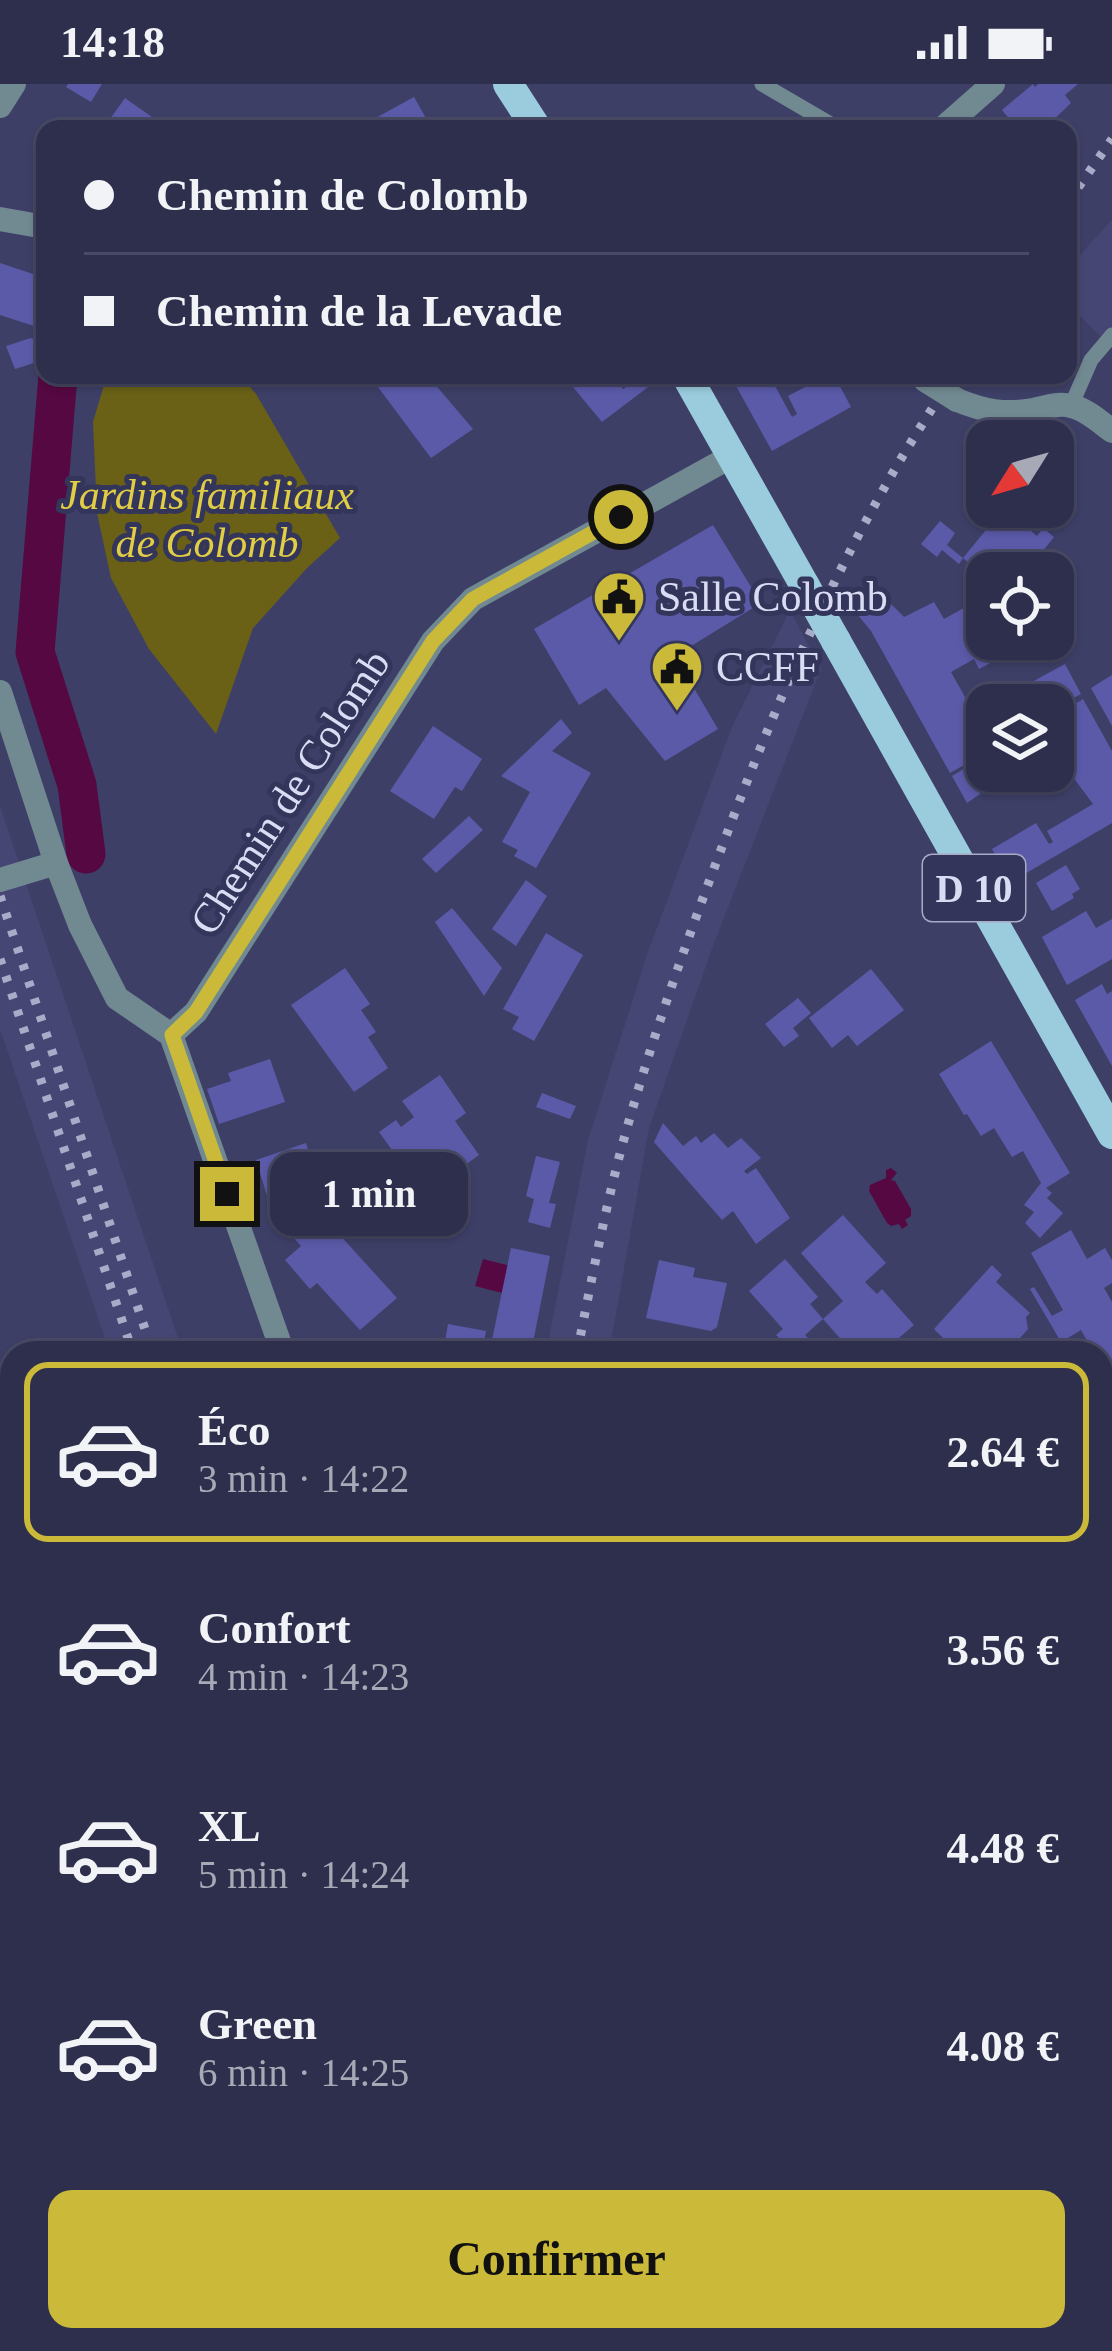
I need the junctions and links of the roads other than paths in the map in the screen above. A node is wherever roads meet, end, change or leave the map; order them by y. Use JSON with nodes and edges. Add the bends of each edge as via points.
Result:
{"nodes":[{"id":1,"x":14,"y":84,"type":"edge"},
{"id":2,"x":508,"y":84,"type":"edge"},
{"id":3,"x":762,"y":84,"type":"edge"},
{"id":4,"x":993,"y":84,"type":"edge"},
{"id":5,"x":0,"y":106,"type":"edge"},
{"id":6,"x":531,"y":120,"type":"edge"},
{"id":7,"x":824,"y":120,"type":"edge"},
{"id":8,"x":952,"y":120,"type":"edge"},
{"id":9,"x":0,"y":219,"type":"edge"},
{"id":10,"x":36,"y":225,"type":"edge"},
{"id":11,"x":1112,"y":335,"type":"edge"},
{"id":12,"x":691,"y":384,"type":"edge"},
{"id":13,"x":932,"y":384,"type":"edge"},
{"id":14,"x":1071,"y":406,"type":"junction"},
{"id":15,"x":1112,"y":431,"type":"edge"},
{"id":16,"x":731,"y":456,"type":"junction"},
{"id":17,"x":0,"y":692,"type":"edge"},
{"id":18,"x":56,"y":863,"type":"junction"},
{"id":19,"x":11,"y":876,"type":"edge"},
{"id":20,"x":172,"y":1035,"type":"junction"},
{"id":21,"x":1112,"y":1134,"type":"edge"},
{"id":22,"x":279,"y":1341,"type":"edge"}],
"edges":[{"from":1,"to":5,"type":"street"},
{"from":2,"to":6,"type":"main road"},
{"from":3,"to":7,"type":"lane"},
{"from":4,"to":8,"type":"street"},
{"from":9,"to":10,"type":"street"},
{"from":11,"to":14,"type":"lane","via":[[1090,360]]},
{"from":12,"to":16,"type":"main road","number":"D 10"},
{"from":13,"to":14,"type":"street","bridge":true,"via":[[986,411]]},
{"from":14,"to":15,"type":"street"},
{"from":16,"to":20,"type":"street","name":"Chemin de Colomb","via":[[473,599],[433,641],[196,1012]]},
{"from":16,"to":21,"type":"main road","number":"D 10","bridge":true},
{"from":17,"to":18,"type":"street"},
{"from":18,"to":19,"type":"street"},
{"from":18,"to":20,"type":"street","via":[[117,998]]},
{"from":20,"to":22,"type":"street"}]}
